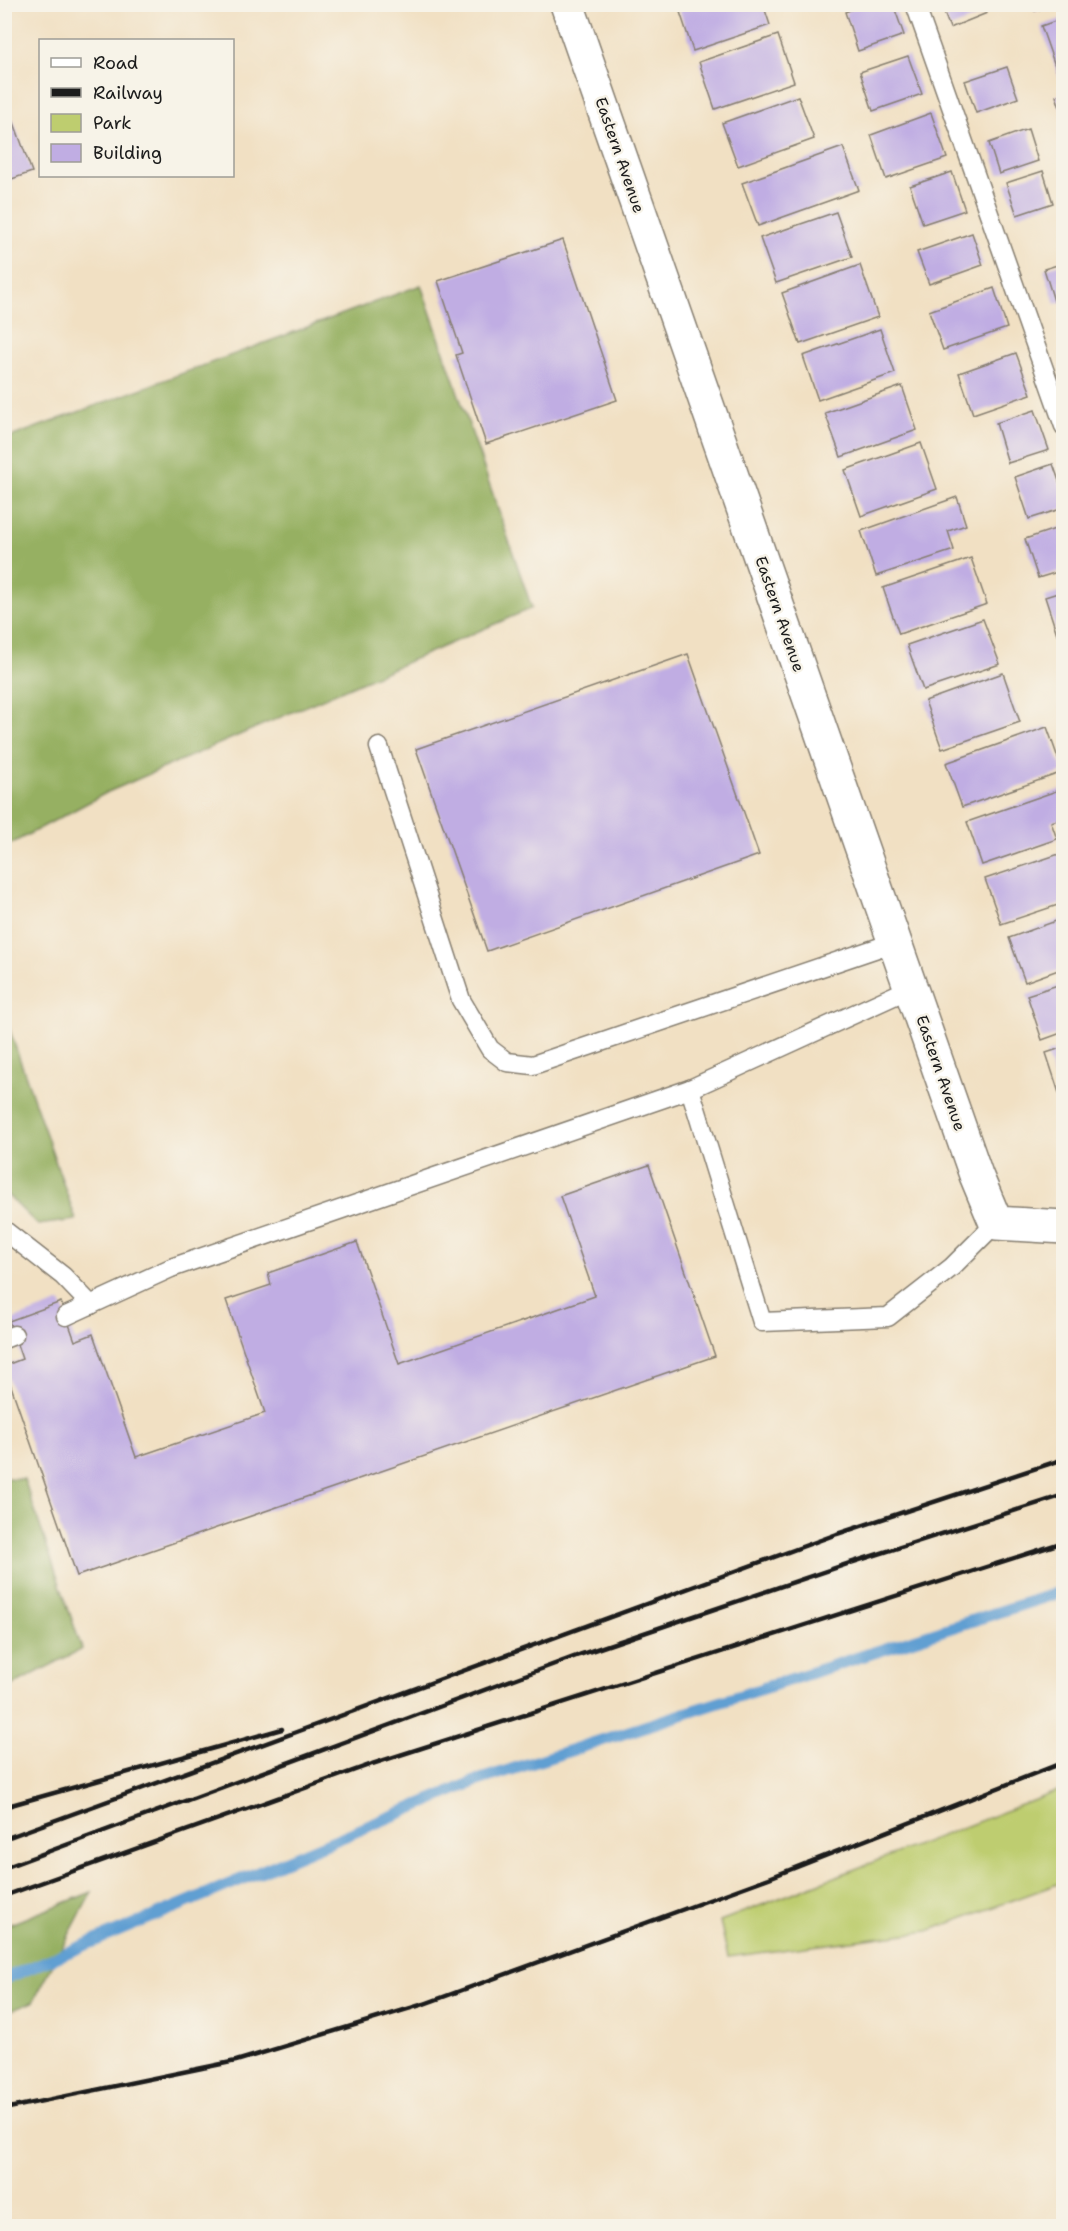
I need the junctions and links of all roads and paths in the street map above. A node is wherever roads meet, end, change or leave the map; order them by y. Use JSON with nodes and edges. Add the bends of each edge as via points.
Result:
{"nodes":[{"id":1,"x":567,"y":4,"type":"edge"},
{"id":2,"x":915,"y":4,"type":"edge"},
{"id":3,"x":1064,"y":426,"type":"edge"},
{"id":4,"x":379,"y":747,"type":"dead end"},
{"id":5,"x":895,"y":942,"type":"junction"},
{"id":6,"x":911,"y":988,"type":"junction"},
{"id":7,"x":690,"y":1089,"type":"junction"},
{"id":8,"x":996,"y":1223,"type":"junction"},
{"id":9,"x":1064,"y":1227,"type":"edge"},
{"id":10,"x":4,"y":1230,"type":"edge"},
{"id":11,"x":91,"y":1305,"type":"junction"},
{"id":12,"x":66,"y":1316,"type":"dead end"}],
"edges":[{"from":1,"to":5,"type":"street","name":"Eastern Avenue"},
{"from":2,"to":3,"type":"lane"},
{"from":4,"to":5,"type":"lane","via":[[461,1000],[490,1049],[507,1062],[534,1065]]},
{"from":5,"to":6,"type":"street","name":"Eastern Avenue"},
{"from":6,"to":7,"type":"lane"},
{"from":6,"to":8,"type":"street","name":"Eastern Avenue"},
{"from":7,"to":8,"type":"lane","via":[[762,1322],[888,1317],[952,1267]]},
{"from":7,"to":11,"type":"lane","via":[[171,1268]]},
{"from":8,"to":9,"type":"street"},
{"from":10,"to":11,"type":"lane","via":[[63,1276]]},
{"from":11,"to":12,"type":"lane"}]}
